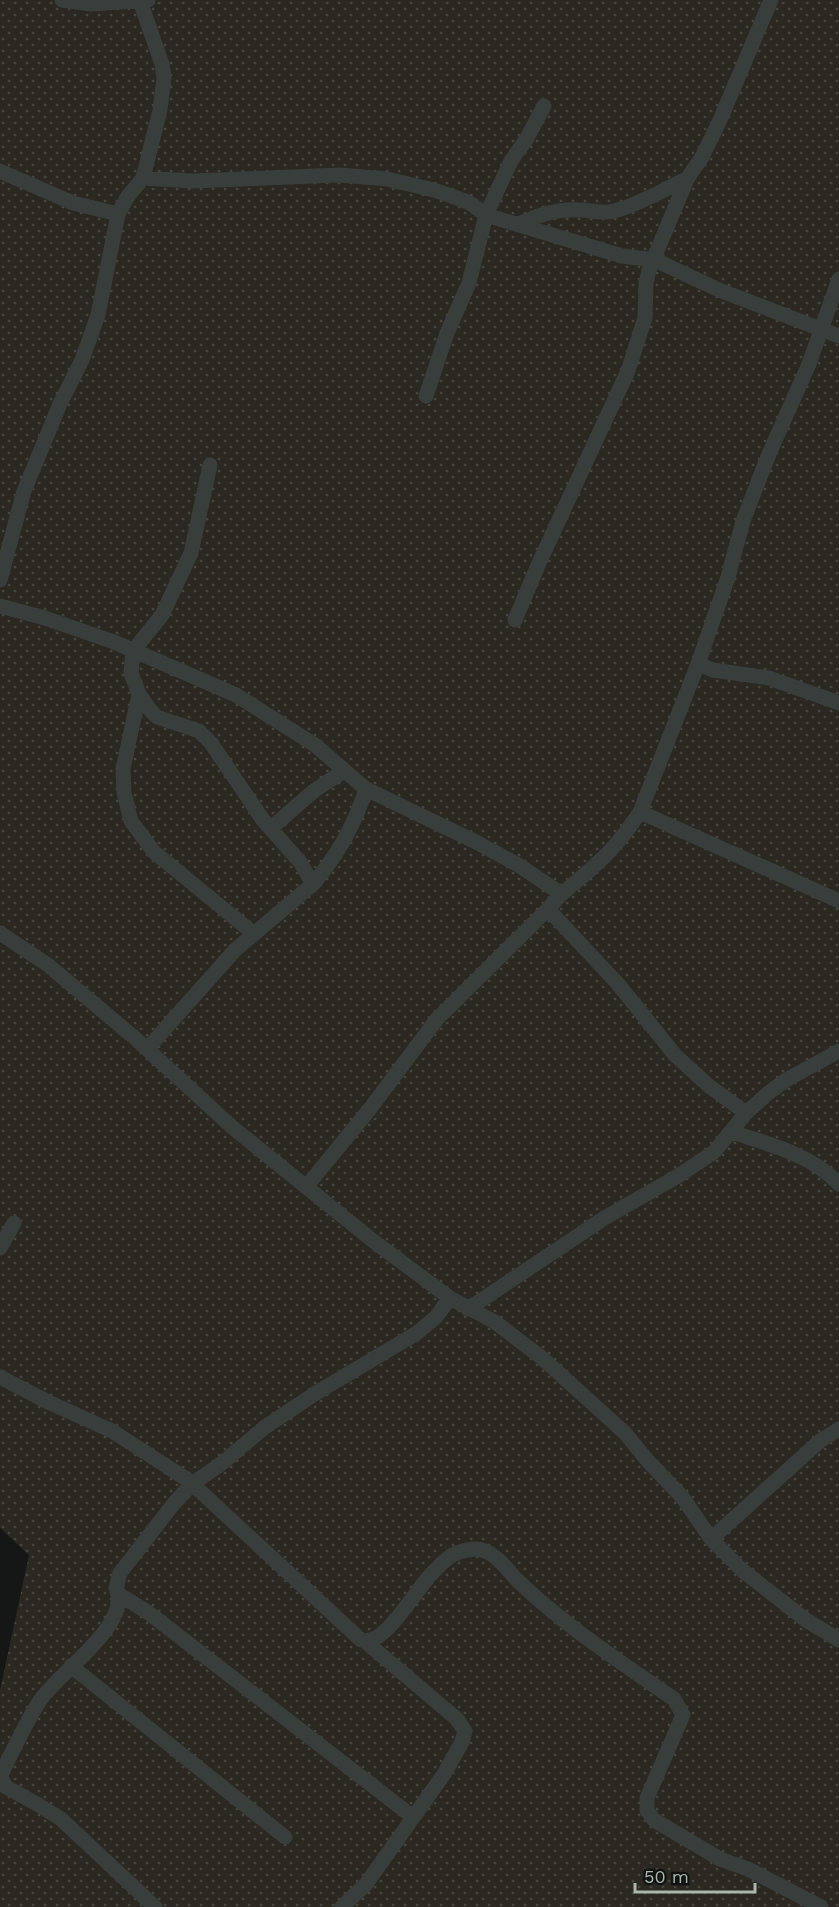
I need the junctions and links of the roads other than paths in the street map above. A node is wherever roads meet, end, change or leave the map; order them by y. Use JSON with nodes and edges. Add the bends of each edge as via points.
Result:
{"nodes":[{"id":1,"x":62,"y":0,"type":"edge"},
{"id":2,"x":771,"y":0,"type":"edge"},
{"id":3,"x":144,"y":1,"type":"edge"},
{"id":4,"x":544,"y":106,"type":"dead end"},
{"id":5,"x":0,"y":171,"type":"edge"},
{"id":6,"x":143,"y":178,"type":"junction"},
{"id":7,"x":687,"y":179,"type":"junction"},
{"id":8,"x":118,"y":214,"type":"junction"},
{"id":9,"x":486,"y":215,"type":"junction"},
{"id":10,"x":519,"y":224,"type":"junction"},
{"id":11,"x":655,"y":260,"type":"junction"},
{"id":12,"x":839,"y":279,"type":"edge"},
{"id":13,"x":821,"y":330,"type":"junction"},
{"id":14,"x":839,"y":336,"type":"edge"},
{"id":15,"x":426,"y":396,"type":"dead end"},
{"id":16,"x":210,"y":465,"type":"dead end"},
{"id":17,"x":0,"y":580,"type":"edge"},
{"id":18,"x":0,"y":606,"type":"edge"},
{"id":19,"x":514,"y":620,"type":"dead end"},
{"id":20,"x":133,"y":651,"type":"junction"},
{"id":21,"x":698,"y":664,"type":"junction"},
{"id":22,"x":139,"y":694,"type":"junction"},
{"id":23,"x":839,"y":703,"type":"edge"},
{"id":24,"x":344,"y":771,"type":"junction"},
{"id":25,"x":366,"y":789,"type":"junction"},
{"id":26,"x":640,"y":812,"type":"junction"},
{"id":27,"x":271,"y":828,"type":"junction"},
{"id":28,"x":313,"y":884,"type":"junction"},
{"id":29,"x":560,"y":893,"type":"junction"},
{"id":30,"x":839,"y":901,"type":"edge"},
{"id":31,"x":548,"y":909,"type":"junction"},
{"id":32,"x":0,"y":933,"type":"edge"},
{"id":33,"x":253,"y":933,"type":"junction"},
{"id":34,"x":147,"y":1049,"type":"junction"},
{"id":35,"x":839,"y":1051,"type":"edge"},
{"id":36,"x":746,"y":1113,"type":"junction"},
{"id":37,"x":732,"y":1132,"type":"junction"},
{"id":38,"x":839,"y":1185,"type":"edge"},
{"id":39,"x":306,"y":1187,"type":"junction"},
{"id":40,"x":14,"y":1223,"type":"dead end"},
{"id":41,"x":0,"y":1248,"type":"edge"},
{"id":42,"x":450,"y":1299,"type":"junction"},
{"id":43,"x":468,"y":1309,"type":"junction"},
{"id":44,"x":0,"y":1377,"type":"edge"},
{"id":45,"x":839,"y":1429,"type":"edge"},
{"id":46,"x":192,"y":1484,"type":"junction"},
{"id":47,"x":711,"y":1539,"type":"junction"},
{"id":48,"x":118,"y":1594,"type":"junction"},
{"id":49,"x":839,"y":1640,"type":"edge"},
{"id":50,"x":366,"y":1642,"type":"junction"},
{"id":51,"x":71,"y":1666,"type":"junction"},
{"id":52,"x":1,"y":1783,"type":"edge"},
{"id":53,"x":413,"y":1817,"type":"junction"},
{"id":54,"x":285,"y":1837,"type":"dead end"},
{"id":55,"x":155,"y":1907,"type":"edge"},
{"id":56,"x":342,"y":1907,"type":"edge"},
{"id":57,"x":821,"y":1907,"type":"edge"}],
"edges":[{"from":1,"to":3,"type":"street","via":[[91,4]]},
{"from":2,"to":7,"type":"street","via":[[720,120]]},
{"from":3,"to":6,"type":"street","via":[[165,78]]},
{"from":4,"to":9,"type":"street","via":[[511,161]]},
{"from":5,"to":8,"type":"street","via":[[73,203]]},
{"from":6,"to":8,"type":"street"},
{"from":6,"to":9,"type":"street","via":[[192,181],[340,175],[387,179],[457,198]]},
{"from":7,"to":10,"type":"street","via":[[614,211],[555,211]]},
{"from":7,"to":11,"type":"street"},
{"from":8,"to":17,"type":"street","via":[[98,315],[24,491]]},
{"from":9,"to":10,"type":"street"},
{"from":9,"to":15,"type":"street","via":[[469,284]]},
{"from":10,"to":11,"type":"street","via":[[622,256]]},
{"from":11,"to":13,"type":"street"},
{"from":11,"to":19,"type":"street","via":[[646,283],[645,318],[628,371]]},
{"from":12,"to":13,"type":"street"},
{"from":13,"to":14,"type":"street"},
{"from":13,"to":21,"type":"street","via":[[743,521]]},
{"from":16,"to":20,"type":"street","via":[[191,553],[162,615]]},
{"from":18,"to":20,"type":"street"},
{"from":20,"to":22,"type":"street","via":[[131,673]]},
{"from":20,"to":24,"type":"street","via":[[236,695],[315,745]]},
{"from":21,"to":23,"type":"street","via":[[769,678]]},
{"from":21,"to":26,"type":"street"},
{"from":22,"to":27,"type":"street","via":[[157,717],[206,736]]},
{"from":22,"to":33,"type":"street","via":[[123,769],[131,821],[153,852]]},
{"from":24,"to":25,"type":"street"},
{"from":24,"to":27,"type":"street"},
{"from":25,"to":28,"type":"street","via":[[345,840]]},
{"from":25,"to":29,"type":"street","via":[[476,842]]},
{"from":26,"to":29,"type":"street","via":[[626,834],[592,869]]},
{"from":26,"to":30,"type":"street"},
{"from":27,"to":28,"type":"street"},
{"from":28,"to":33,"type":"street"},
{"from":29,"to":31,"type":"street"},
{"from":31,"to":36,"type":"street","via":[[618,984],[675,1054]]},
{"from":31,"to":39,"type":"street","via":[[438,1019]]},
{"from":32,"to":34,"type":"street","via":[[48,964]]},
{"from":33,"to":34,"type":"street"},
{"from":34,"to":39,"type":"street"},
{"from":35,"to":36,"type":"street","via":[[786,1080]]},
{"from":36,"to":37,"type":"street"},
{"from":37,"to":38,"type":"street","via":[[796,1154],[826,1171]]},
{"from":37,"to":43,"type":"street","via":[[714,1152],[606,1217]]},
{"from":39,"to":42,"type":"street"},
{"from":40,"to":41,"type":"street"},
{"from":42,"to":43,"type":"street"},
{"from":42,"to":46,"type":"street","via":[[417,1333],[265,1427]]},
{"from":43,"to":47,"type":"street","via":[[505,1329],[608,1415],[684,1498]]},
{"from":44,"to":46,"type":"street","via":[[112,1431]]},
{"from":45,"to":47,"type":"street","via":[[820,1440]]},
{"from":46,"to":48,"type":"street","via":[[120,1573]]},
{"from":46,"to":50,"type":"street","via":[[357,1638]]},
{"from":47,"to":49,"type":"street","via":[[742,1570]]},
{"from":48,"to":51,"type":"street","via":[[119,1606],[98,1642]]},
{"from":48,"to":53,"type":"street","via":[[149,1613]]},
{"from":50,"to":53,"type":"street","via":[[457,1719],[465,1731],[444,1774]]},
{"from":50,"to":57,"type":"street","via":[[384,1632],[449,1557],[476,1549],[491,1554],[562,1620],[680,1706],[682,1715],[647,1798],[647,1810],[654,1820],[720,1858]]},
{"from":51,"to":52,"type":"street","via":[[39,1702],[2,1772]]},
{"from":51,"to":54,"type":"street"},
{"from":52,"to":55,"type":"street","via":[[61,1819]]},
{"from":53,"to":56,"type":"street","via":[[366,1884]]}]}
